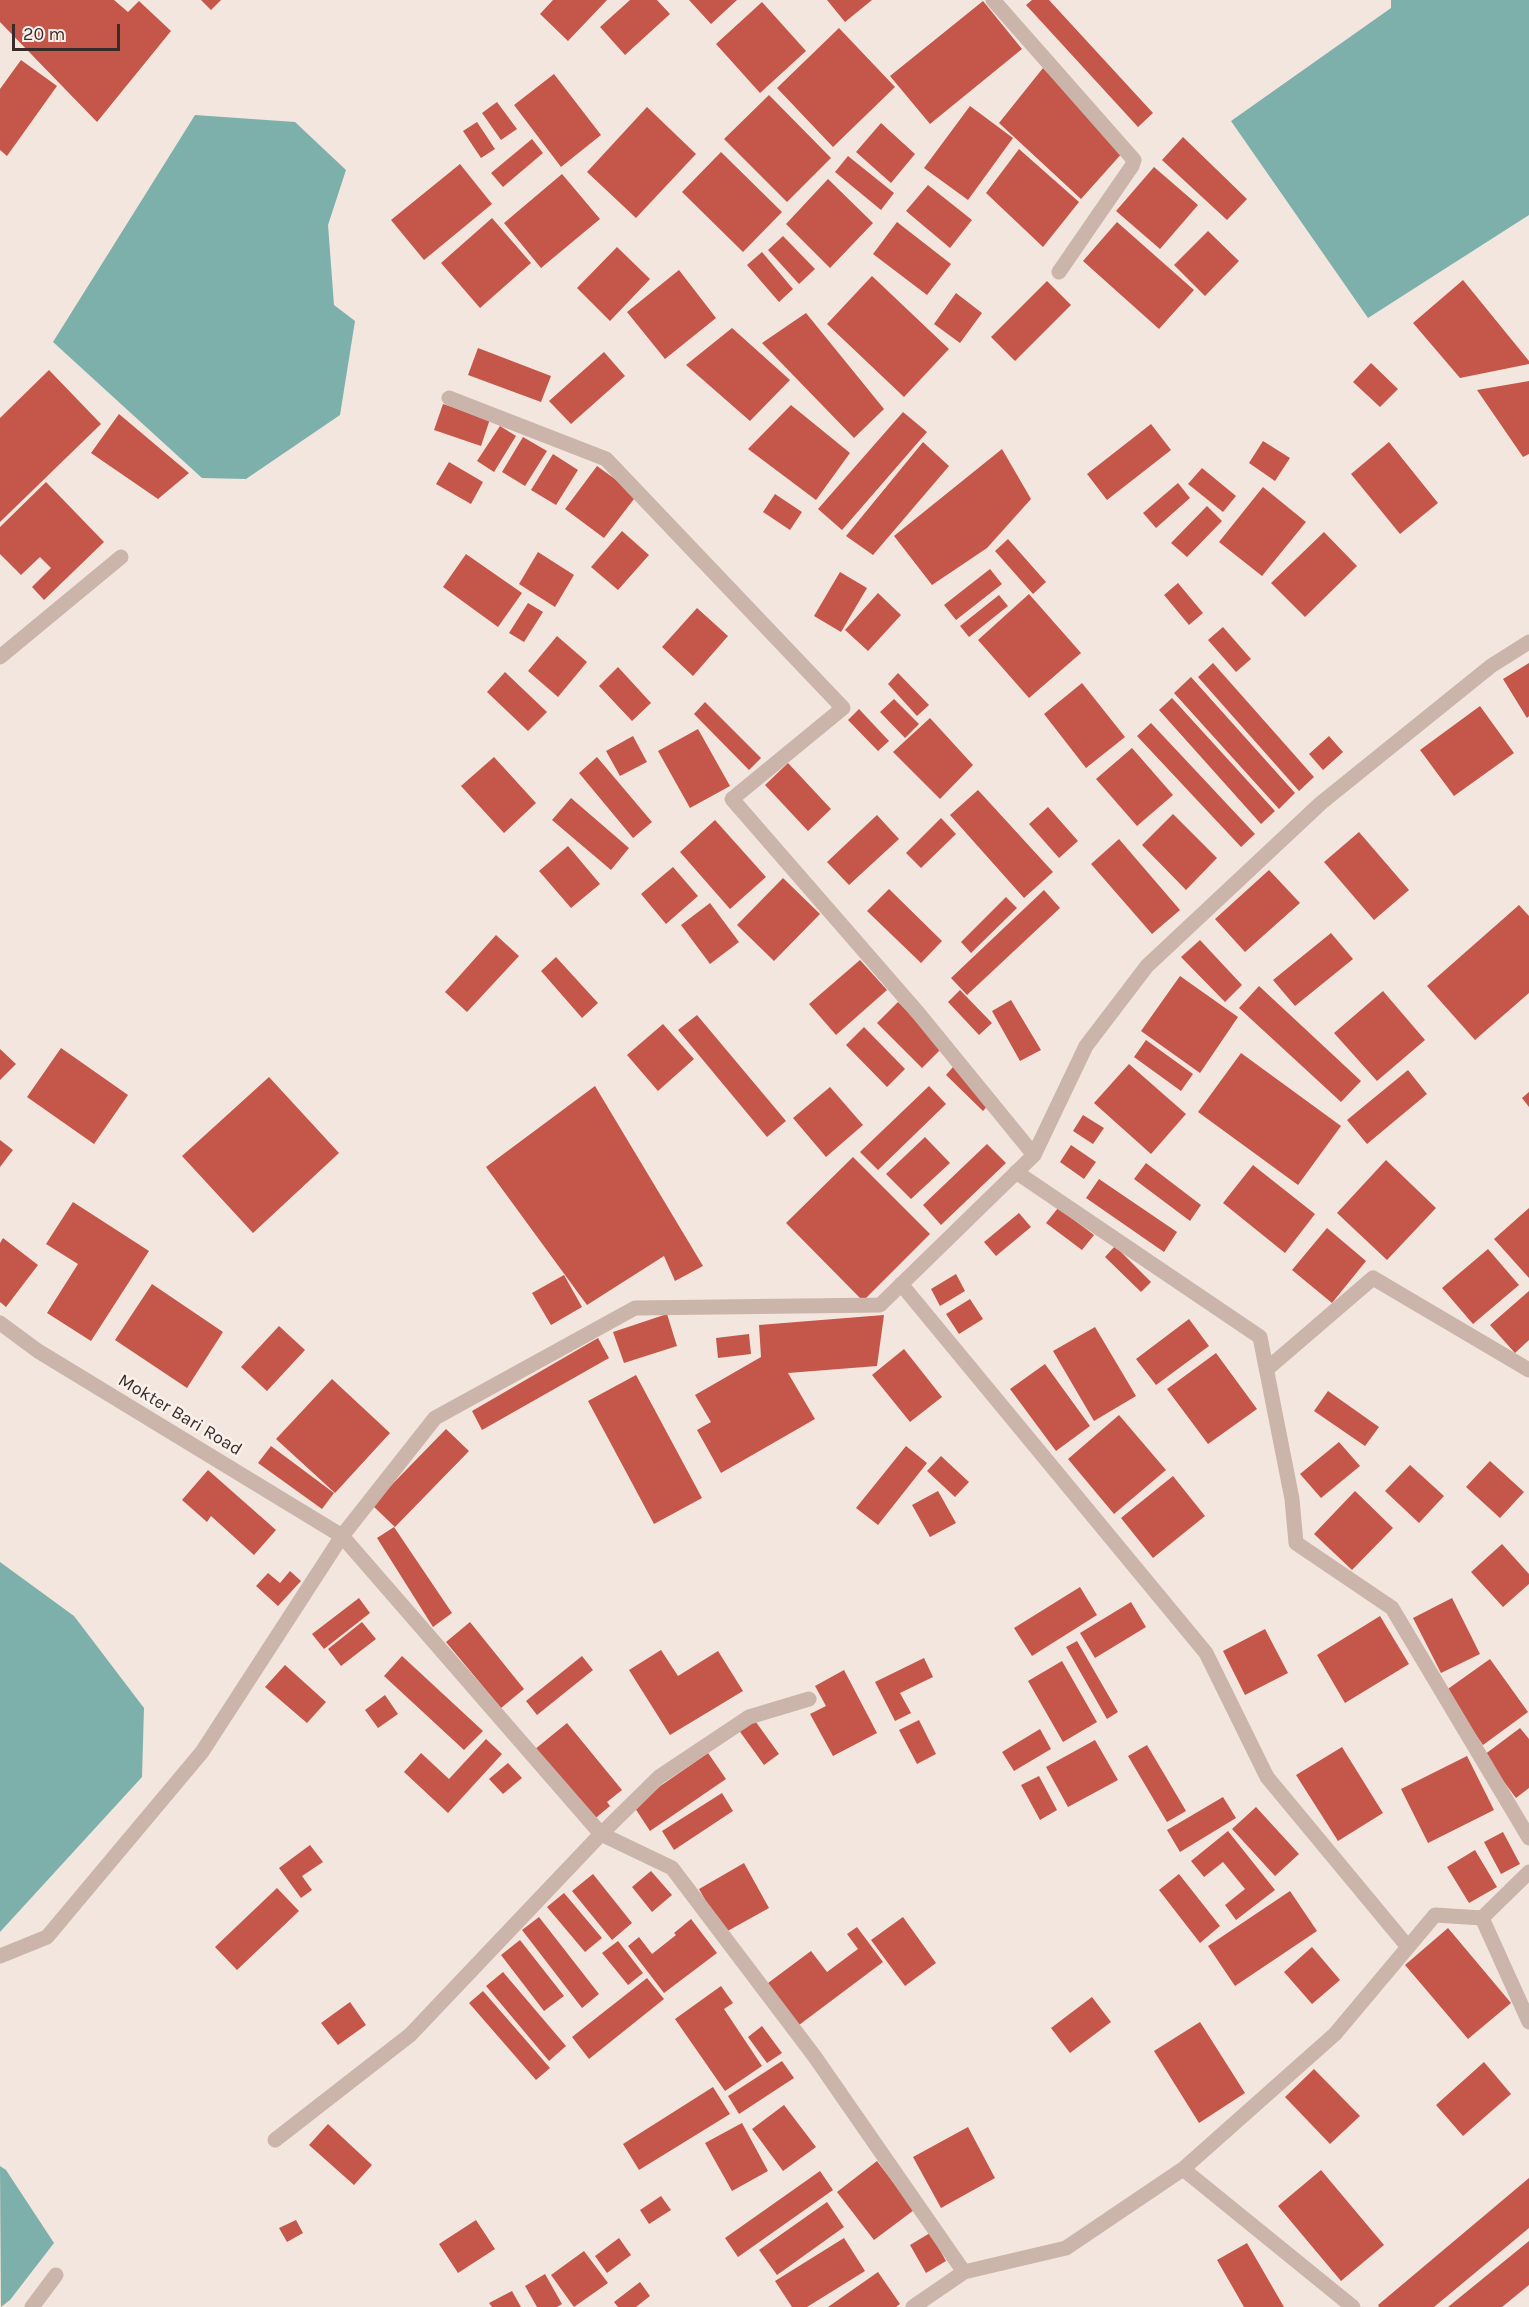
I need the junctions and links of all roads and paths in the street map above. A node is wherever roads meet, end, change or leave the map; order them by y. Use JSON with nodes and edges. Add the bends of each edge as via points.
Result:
{"nodes":[{"id":1,"x":993,"y":0,"type":"edge"},
{"id":2,"x":1059,"y":273,"type":"dead end"},
{"id":3,"x":449,"y":398,"type":"dead end"},
{"id":4,"x":121,"y":557,"type":"dead end"},
{"id":5,"x":1529,"y":642,"type":"edge"},
{"id":6,"x":0,"y":657,"type":"edge"},
{"id":7,"x":1034,"y":1155,"type":"junction"},
{"id":8,"x":1016,"y":1172,"type":"junction"},
{"id":9,"x":901,"y":1284,"type":"junction"},
{"id":10,"x":0,"y":1323,"type":"edge"},
{"id":11,"x":1267,"y":1370,"type":"junction"},
{"id":12,"x":1529,"y":1370,"type":"edge"},
{"id":13,"x":342,"y":1536,"type":"junction"},
{"id":14,"x":809,"y":1699,"type":"dead end"},
{"id":15,"x":600,"y":1834,"type":"junction"},
{"id":16,"x":1529,"y":1838,"type":"edge"},
{"id":17,"x":1529,"y":1872,"type":"edge"},
{"id":18,"x":1482,"y":1918,"type":"junction"},
{"id":19,"x":1408,"y":1947,"type":"junction"},
{"id":20,"x":0,"y":1956,"type":"edge"},
{"id":21,"x":1529,"y":2022,"type":"edge"},
{"id":22,"x":275,"y":2140,"type":"dead end"},
{"id":23,"x":1183,"y":2169,"type":"junction"},
{"id":24,"x":964,"y":2272,"type":"junction"},
{"id":25,"x":56,"y":2275,"type":"dead end"},
{"id":26,"x":32,"y":2307,"type":"edge"},
{"id":27,"x":913,"y":2307,"type":"edge"},
{"id":28,"x":1353,"y":2307,"type":"edge"}],
"edges":[{"from":1,"to":2,"type":"street","via":[[1134,160]]},
{"from":3,"to":7,"type":"street","via":[[606,459],[843,708],[732,799],[920,1014]]},
{"from":4,"to":6,"type":"street"},
{"from":5,"to":7,"type":"street","via":[[1491,666],[1321,803],[1147,966],[1086,1046]]},
{"from":7,"to":8,"type":"street"},
{"from":8,"to":9,"type":"street"},
{"from":8,"to":11,"type":"street","via":[[1260,1337]]},
{"from":9,"to":13,"type":"street","via":[[880,1305],[635,1308],[435,1418]]},
{"from":9,"to":19,"type":"street","via":[[1206,1653],[1267,1777]]},
{"from":10,"to":13,"type":"street","name":"Mokter Bari Road","via":[[38,1351]]},
{"from":11,"to":12,"type":"street","via":[[1373,1278]]},
{"from":11,"to":16,"type":"street","via":[[1292,1499],[1296,1543],[1392,1608]]},
{"from":13,"to":15,"type":"street","name":"Mokter Bari Road"},
{"from":13,"to":20,"type":"street","via":[[202,1752],[47,1937]]},
{"from":14,"to":15,"type":"street","via":[[749,1717],[659,1777]]},
{"from":15,"to":22,"type":"street","via":[[410,2035]]},
{"from":15,"to":24,"type":"street","via":[[672,1868],[815,2057]]},
{"from":17,"to":18,"type":"street"},
{"from":18,"to":19,"type":"street","via":[[1435,1915]]},
{"from":18,"to":21,"type":"street"},
{"from":19,"to":23,"type":"street","via":[[1335,2034]]},
{"from":23,"to":24,"type":"street","via":[[1066,2248]]},
{"from":23,"to":28,"type":"street"},
{"from":24,"to":27,"type":"street"},
{"from":25,"to":26,"type":"street"}]}
